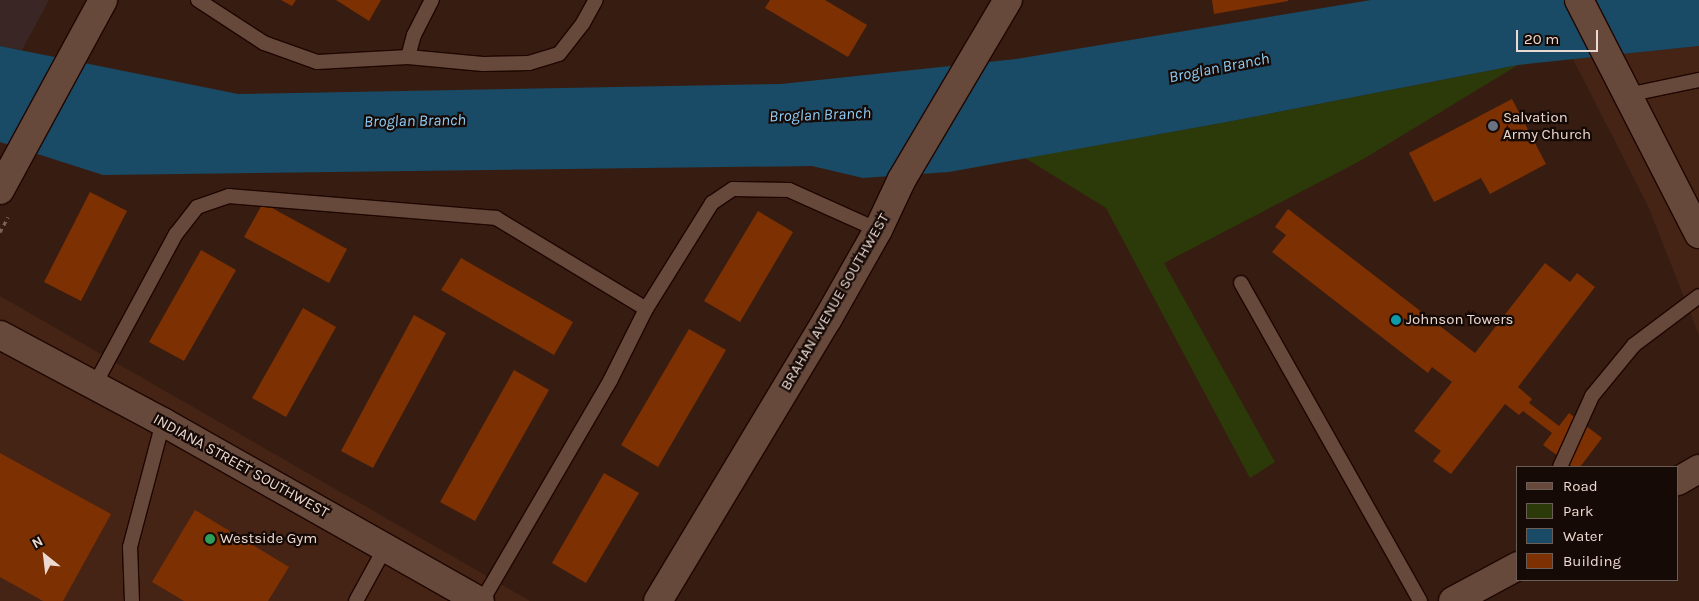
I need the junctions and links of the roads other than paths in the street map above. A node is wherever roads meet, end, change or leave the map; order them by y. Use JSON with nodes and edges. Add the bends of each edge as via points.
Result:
{"nodes":[{"id":1,"x":103,"y":0,"type":"edge"},
{"id":2,"x":198,"y":0,"type":"edge"},
{"id":3,"x":432,"y":0,"type":"edge"},
{"id":4,"x":596,"y":0,"type":"edge"},
{"id":5,"x":1008,"y":0,"type":"edge"},
{"id":6,"x":1579,"y":0,"type":"edge"},
{"id":7,"x":408,"y":57,"type":"junction"},
{"id":8,"x":1699,"y":80,"type":"edge"},
{"id":9,"x":1627,"y":95,"type":"junction"},
{"id":10,"x":0,"y":190,"type":"edge"},
{"id":11,"x":878,"y":230,"type":"junction"},
{"id":12,"x":1699,"y":234,"type":"edge"},
{"id":13,"x":1242,"y":283,"type":"dead end"},
{"id":14,"x":1699,"y":296,"type":"edge"},
{"id":15,"x":646,"y":309,"type":"junction"},
{"id":16,"x":0,"y":335,"type":"edge"},
{"id":17,"x":94,"y":386,"type":"junction"},
{"id":18,"x":163,"y":422,"type":"junction"},
{"id":19,"x":1560,"y":466,"type":"edge"},
{"id":20,"x":1699,"y":469,"type":"edge"},
{"id":21,"x":1679,"y":479,"type":"edge"},
{"id":22,"x":386,"y":548,"type":"junction"},
{"id":23,"x":1516,"y":567,"type":"edge"},
{"id":24,"x":132,"y":601,"type":"edge"},
{"id":25,"x":356,"y":601,"type":"edge"},
{"id":26,"x":481,"y":601,"type":"edge"},
{"id":27,"x":658,"y":601,"type":"edge"},
{"id":28,"x":1420,"y":601,"type":"edge"},
{"id":29,"x":1453,"y":601,"type":"edge"}],
"edges":[{"from":1,"to":10,"type":"street"},
{"from":2,"to":7,"type":"lane","via":[[264,43],[316,62]]},
{"from":3,"to":7,"type":"lane","via":[[414,34]]},
{"from":4,"to":7,"type":"lane","via":[[559,54],[529,63],[483,64]]},
{"from":5,"to":11,"type":"street","name":"BRAHAN AVENUE SOUTHWEST","via":[[902,179]]},
{"from":6,"to":9,"type":"street"},
{"from":8,"to":9,"type":"lane"},
{"from":9,"to":12,"type":"street"},
{"from":11,"to":15,"type":"lane","via":[[789,190],[733,189],[712,203]]},
{"from":11,"to":27,"type":"street","name":"BRAHAN AVENUE SOUTHWEST"},
{"from":13,"to":28,"type":"lane"},
{"from":14,"to":19,"type":"lane","via":[[1634,345],[1592,396]]},
{"from":15,"to":17,"type":"lane","via":[[496,218],[229,196],[197,207],[176,234]]},
{"from":15,"to":26,"type":"lane","via":[[610,381]]},
{"from":16,"to":17,"type":"street","name":"INDIANA STREET SOUTHWEST"},
{"from":17,"to":18,"type":"street","name":"INDIANA STREET SOUTHWEST"},
{"from":18,"to":22,"type":"street","name":"INDIANA STREET SOUTHWEST"},
{"from":18,"to":24,"type":"lane","via":[[130,547]]},
{"from":20,"to":21,"type":"street"},
{"from":22,"to":25,"type":"lane"},
{"from":22,"to":26,"type":"street","name":"INDIANA STREET SOUTHWEST"},
{"from":23,"to":29,"type":"street"}]}
